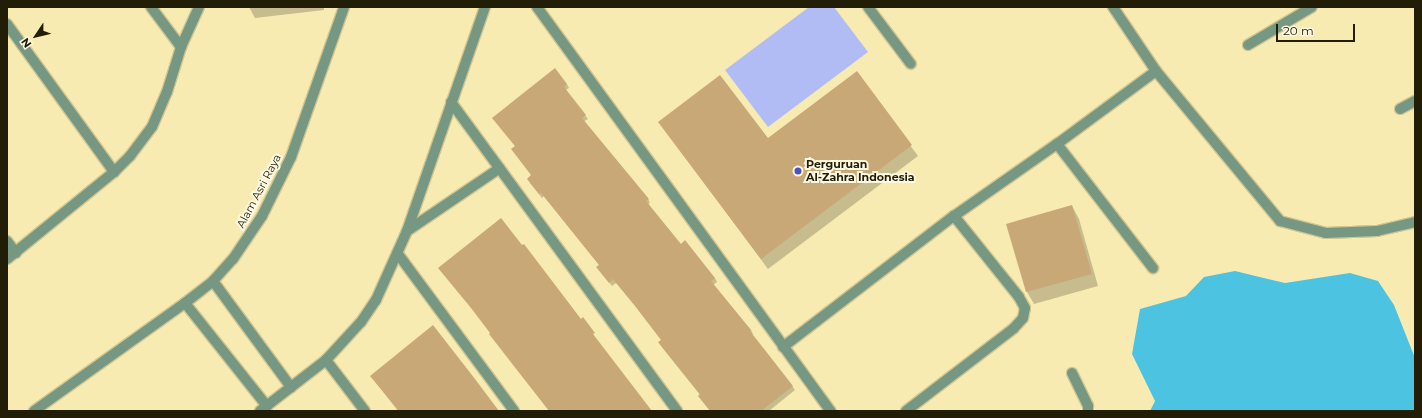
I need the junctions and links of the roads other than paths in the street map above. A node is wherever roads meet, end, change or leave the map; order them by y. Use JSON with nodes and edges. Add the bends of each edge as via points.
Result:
{"nodes":[{"id":1,"x":151,"y":7,"type":"edge"},
{"id":2,"x":199,"y":7,"type":"edge"},
{"id":3,"x":344,"y":7,"type":"edge"},
{"id":4,"x":485,"y":7,"type":"edge"},
{"id":5,"x":537,"y":7,"type":"edge"},
{"id":6,"x":868,"y":7,"type":"edge"},
{"id":7,"x":1113,"y":7,"type":"edge"},
{"id":8,"x":1312,"y":7,"type":"edge"},
{"id":9,"x":7,"y":24,"type":"edge"},
{"id":10,"x":1248,"y":45,"type":"dead end"},
{"id":11,"x":181,"y":47,"type":"junction"},
{"id":12,"x":911,"y":64,"type":"dead end"},
{"id":13,"x":1156,"y":71,"type":"junction"},
{"id":14,"x":1415,"y":101,"type":"edge"},
{"id":15,"x":451,"y":102,"type":"junction"},
{"id":16,"x":1400,"y":109,"type":"dead end"},
{"id":17,"x":1057,"y":144,"type":"junction"},
{"id":18,"x":500,"y":168,"type":"junction"},
{"id":19,"x":114,"y":172,"type":"junction"},
{"id":20,"x":954,"y":216,"type":"junction"},
{"id":21,"x":1415,"y":222,"type":"edge"},
{"id":22,"x":408,"y":231,"type":"junction"},
{"id":23,"x":7,"y":241,"type":"edge"},
{"id":24,"x":16,"y":252,"type":"junction"},
{"id":25,"x":398,"y":254,"type":"junction"},
{"id":26,"x":7,"y":259,"type":"edge"},
{"id":27,"x":1153,"y":268,"type":"dead end"},
{"id":28,"x":213,"y":281,"type":"junction"},
{"id":29,"x":185,"y":303,"type":"junction"},
{"id":30,"x":783,"y":347,"type":"junction"},
{"id":31,"x":326,"y":360,"type":"junction"},
{"id":32,"x":1072,"y":373,"type":"dead end"},
{"id":33,"x":292,"y":387,"type":"junction"},
{"id":34,"x":263,"y":408,"type":"edge"},
{"id":35,"x":34,"y":411,"type":"edge"},
{"id":36,"x":365,"y":411,"type":"edge"},
{"id":37,"x":514,"y":411,"type":"edge"},
{"id":38,"x":677,"y":411,"type":"edge"},
{"id":39,"x":831,"y":411,"type":"edge"},
{"id":40,"x":906,"y":411,"type":"edge"},
{"id":41,"x":1088,"y":411,"type":"edge"}],
"edges":[{"from":1,"to":11,"type":"street"},
{"from":2,"to":11,"type":"street"},
{"from":3,"to":28,"type":"street","name":"Alam Asri Raya","via":[[290,157],[262,216],[233,259]]},
{"from":4,"to":15,"type":"street"},
{"from":5,"to":30,"type":"street"},
{"from":6,"to":12,"type":"street"},
{"from":7,"to":13,"type":"street"},
{"from":8,"to":10,"type":"street"},
{"from":9,"to":19,"type":"street"},
{"from":11,"to":19,"type":"street","via":[[167,92],[152,127]]},
{"from":13,"to":17,"type":"street"},
{"from":13,"to":21,"type":"street","via":[[1280,222],[1326,233],[1377,231]]},
{"from":14,"to":16,"type":"street"},
{"from":15,"to":18,"type":"street"},
{"from":15,"to":22,"type":"street"},
{"from":17,"to":20,"type":"street"},
{"from":17,"to":27,"type":"street"},
{"from":18,"to":22,"type":"street"},
{"from":18,"to":38,"type":"street"},
{"from":19,"to":24,"type":"street"},
{"from":20,"to":30,"type":"street"},
{"from":20,"to":40,"type":"street","via":[[1019,297],[1025,308],[1023,318],[1014,328]]},
{"from":22,"to":25,"type":"street"},
{"from":23,"to":24,"type":"street"},
{"from":24,"to":26,"type":"street"},
{"from":25,"to":31,"type":"street","via":[[372,306],[361,322]]},
{"from":25,"to":37,"type":"street"},
{"from":28,"to":29,"type":"street","name":"Alam Asri Raya"},
{"from":28,"to":33,"type":"street"},
{"from":29,"to":34,"type":"street"},
{"from":29,"to":35,"type":"street","name":"Alam Asri Raya"},
{"from":30,"to":39,"type":"street"},
{"from":31,"to":33,"type":"street"},
{"from":31,"to":36,"type":"street"},
{"from":32,"to":41,"type":"street"},
{"from":33,"to":34,"type":"street"}]}
